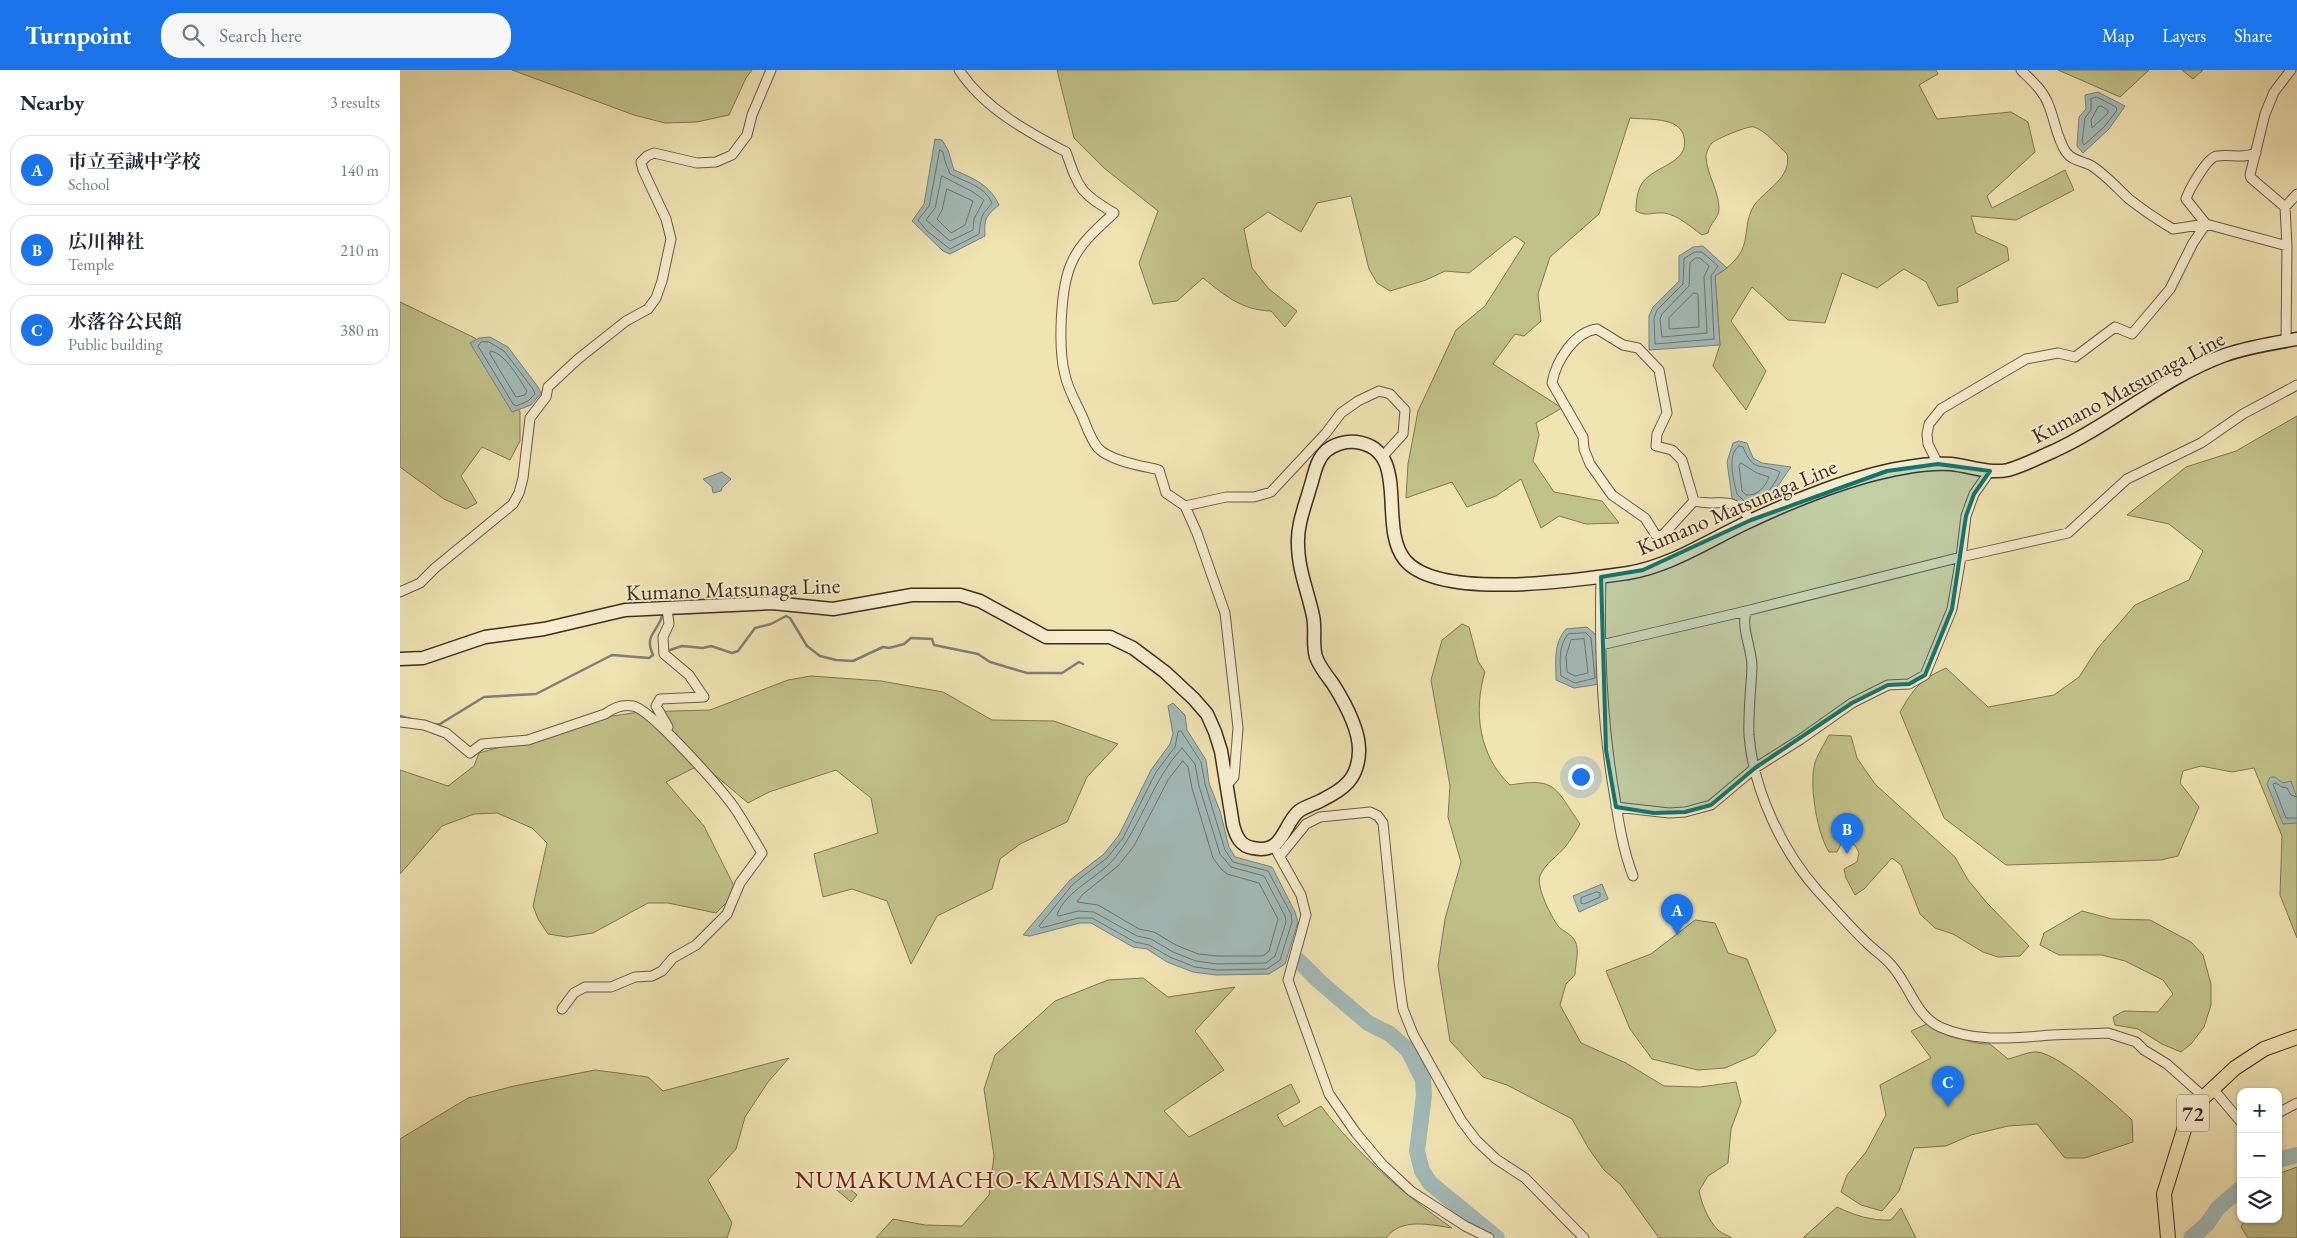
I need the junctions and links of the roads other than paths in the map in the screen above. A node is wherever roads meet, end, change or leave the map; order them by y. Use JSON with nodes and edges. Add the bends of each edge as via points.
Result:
{"nodes":[{"id":1,"x":771,"y":70,"type":"edge"},
{"id":2,"x":959,"y":70,"type":"edge"},
{"id":3,"x":2021,"y":70,"type":"edge"},
{"id":4,"x":2291,"y":70,"type":"edge"},
{"id":5,"x":2256,"y":153,"type":"junction"},
{"id":6,"x":2297,"y":194,"type":"edge"},
{"id":7,"x":2285,"y":207,"type":"junction"},
{"id":8,"x":2206,"y":224,"type":"junction"},
{"id":9,"x":2287,"y":246,"type":"junction"},
{"id":10,"x":2294,"y":338,"type":"edge"},
{"id":11,"x":2297,"y":385,"type":"edge"},
{"id":12,"x":1326,"y":433,"type":"junction"},
{"id":13,"x":1337,"y":444,"type":"junction"},
{"id":14,"x":1383,"y":456,"type":"junction"},
{"id":15,"x":1938,"y":464,"type":"junction"},
{"id":16,"x":1990,"y":471,"type":"junction"},
{"id":17,"x":1694,"y":501,"type":"junction"},
{"id":18,"x":1185,"y":506,"type":"junction"},
{"id":19,"x":1751,"y":520,"type":"junction"},
{"id":20,"x":1962,"y":556,"type":"junction"},
{"id":21,"x":1600,"y":577,"type":"junction"},
{"id":22,"x":400,"y":592,"type":"edge"},
{"id":23,"x":667,"y":609,"type":"junction"},
{"id":24,"x":1746,"y":611,"type":"junction"},
{"id":25,"x":1601,"y":645,"type":"junction"},
{"id":26,"x":400,"y":659,"type":"edge"},
{"id":27,"x":400,"y":722,"type":"edge"},
{"id":28,"x":670,"y":735,"type":"junction"},
{"id":29,"x":1755,"y":768,"type":"junction"},
{"id":30,"x":1226,"y":786,"type":"junction"},
{"id":31,"x":1616,"y":807,"type":"junction"},
{"id":32,"x":1276,"y":851,"type":"junction"},
{"id":33,"x":1633,"y":876,"type":"dead end"},
{"id":34,"x":562,"y":1009,"type":"dead end"},
{"id":35,"x":2297,"y":1037,"type":"edge"},
{"id":36,"x":2209,"y":1093,"type":"junction"},
{"id":37,"x":2297,"y":1103,"type":"edge"},
{"id":38,"x":2282,"y":1111,"type":"edge"},
{"id":39,"x":2237,"y":1118,"type":"edge"},
{"id":40,"x":1489,"y":1238,"type":"edge"},
{"id":41,"x":1584,"y":1238,"type":"edge"},
{"id":42,"x":2168,"y":1238,"type":"edge"}],
"edges":[{"from":1,"to":22,"type":"street","via":[[747,135],[732,155],[716,162],[697,163],[654,153],[641,162],[666,219],[671,239],[656,298],[648,309],[626,321],[548,387],[546,397],[530,418],[523,478],[513,504],[420,583]]},
{"from":2,"to":18,"type":"street","via":[[982,99],[1033,135],[1066,152],[1084,194],[1114,213],[1080,249],[1064,283],[1061,342],[1065,378],[1098,448],[1125,461],[1159,470],[1166,493]]},
{"from":3,"to":8,"type":"street","via":[[2049,105],[2057,132],[2071,159],[2086,163],[2102,173],[2129,199],[2173,229]]},
{"from":4,"to":5,"type":"street","via":[[2274,92]]},
{"from":5,"to":7,"type":"street","via":[[2251,178]]},
{"from":5,"to":8,"type":"street","via":[[2247,157],[2216,156],[2188,191],[2186,199]]},
{"from":6,"to":7,"type":"street"},
{"from":7,"to":9,"type":"street"},
{"from":8,"to":9,"type":"street"},
{"from":8,"to":15,"type":"street","via":[[2193,242],[2170,289],[2132,334],[2115,327],[2075,357],[2058,354],[2026,359],[1941,409],[1929,424],[1927,434],[1928,444]]},
{"from":9,"to":10,"type":"street"},
{"from":10,"to":16,"type":"main road","name":"Kumano Matsunaga Line","via":[[2221,356],[2057,450],[2008,470]]},
{"from":11,"to":20,"type":"street","via":[[2243,414],[2201,443],[2128,479],[2068,533]]},
{"from":12,"to":13,"type":"street"},
{"from":12,"to":14,"type":"street","via":[[1341,413],[1358,401],[1379,391],[1390,394],[1405,410],[1403,434]]},
{"from":12,"to":18,"type":"street","via":[[1271,492]]},
{"from":13,"to":14,"type":"main road","via":[[1362,442]]},
{"from":13,"to":32,"type":"main road","via":[[1318,461],[1297,540],[1300,568],[1314,620],[1317,659],[1344,701],[1359,742],[1359,757],[1354,776],[1330,795],[1296,813]]},
{"from":14,"to":21,"type":"main road","name":"Kumano Matsunaga Line","via":[[1391,479],[1390,500],[1396,542],[1405,560],[1419,572],[1448,581],[1483,584]]},
{"from":15,"to":16,"type":"main road","name":"Kumano Matsunaga Line"},
{"from":15,"to":19,"type":"main road","name":"Kumano Matsunaga Line","via":[[1887,471],[1855,480]]},
{"from":16,"to":20,"type":"street","via":[[1974,494],[1966,516]]},
{"from":17,"to":17,"type":"street","via":[[1682,460],[1672,450],[1656,446],[1657,434],[1667,413],[1660,370],[1638,348],[1623,345],[1597,329],[1587,330],[1562,355],[1552,382],[1583,436],[1590,464],[1612,494],[1645,518],[1655,534],[1662,536]]},
{"from":17,"to":19,"type":"street","via":[[1705,504],[1727,501],[1745,512]]},
{"from":18,"to":30,"type":"street","via":[[1225,613],[1230,641],[1237,737],[1234,777]]},
{"from":19,"to":21,"type":"main road","name":"Kumano Matsunaga Line","via":[[1673,559],[1643,570]]},
{"from":20,"to":24,"type":"street"},
{"from":20,"to":29,"type":"street","via":[[1952,609],[1925,675],[1909,684],[1888,685],[1852,702]]},
{"from":21,"to":25,"type":"street"},
{"from":23,"to":26,"type":"main road","name":"Kumano Matsunaga Line","via":[[625,610],[485,637],[423,658]]},
{"from":23,"to":28,"type":"street","via":[[669,624],[662,637],[664,654],[689,675],[704,697],[660,699],[656,706],[668,725]]},
{"from":23,"to":30,"type":"main road","name":"Kumano Matsunaga Line","via":[[778,603],[833,609],[912,595],[960,595],[980,601],[1046,637],[1110,637],[1133,648],[1166,672],[1207,714],[1221,751]]},
{"from":24,"to":25,"type":"street"},
{"from":24,"to":29,"type":"street","via":[[1744,620],[1752,665],[1748,697],[1749,736]]},
{"from":25,"to":31,"type":"street","via":[[1606,750]]},
{"from":27,"to":28,"type":"street","via":[[424,725],[446,733],[470,753],[482,744],[528,740],[605,714],[616,707],[635,706],[662,725]]},
{"from":28,"to":34,"type":"street","via":[[733,806],[762,853],[740,883],[727,914],[696,945],[673,958],[662,971],[652,976],[635,977],[611,987],[585,987],[574,994]]},
{"from":29,"to":31,"type":"street","via":[[1711,805],[1685,812],[1654,813]]},
{"from":29,"to":36,"type":"street","via":[[1774,825],[1795,863],[1865,941],[1891,964],[1907,985],[1920,1013],[1939,1026],[1984,1038],[2122,1036],[2136,1042]]},
{"from":30,"to":32,"type":"main road","name":"Kumano Matsunaga Line","via":[[1237,837],[1254,849]]},
{"from":31,"to":33,"type":"street"},
{"from":32,"to":40,"type":"street","via":[[1301,895],[1306,915],[1288,980],[1329,1094],[1382,1164],[1411,1191]]},
{"from":32,"to":41,"type":"street","via":[[1306,824],[1320,818],[1370,812],[1378,816],[1383,823],[1398,981],[1413,1034],[1460,1120],[1476,1140],[1496,1159],[1525,1178]]},
{"from":35,"to":36,"type":"main road","number":"72","via":[[2264,1049],[2235,1068]]},
{"from":36,"to":39,"type":"street"},
{"from":36,"to":42,"type":"main road","number":"72","via":[[2187,1120],[2164,1194]]},
{"from":37,"to":38,"type":"street"}]}
